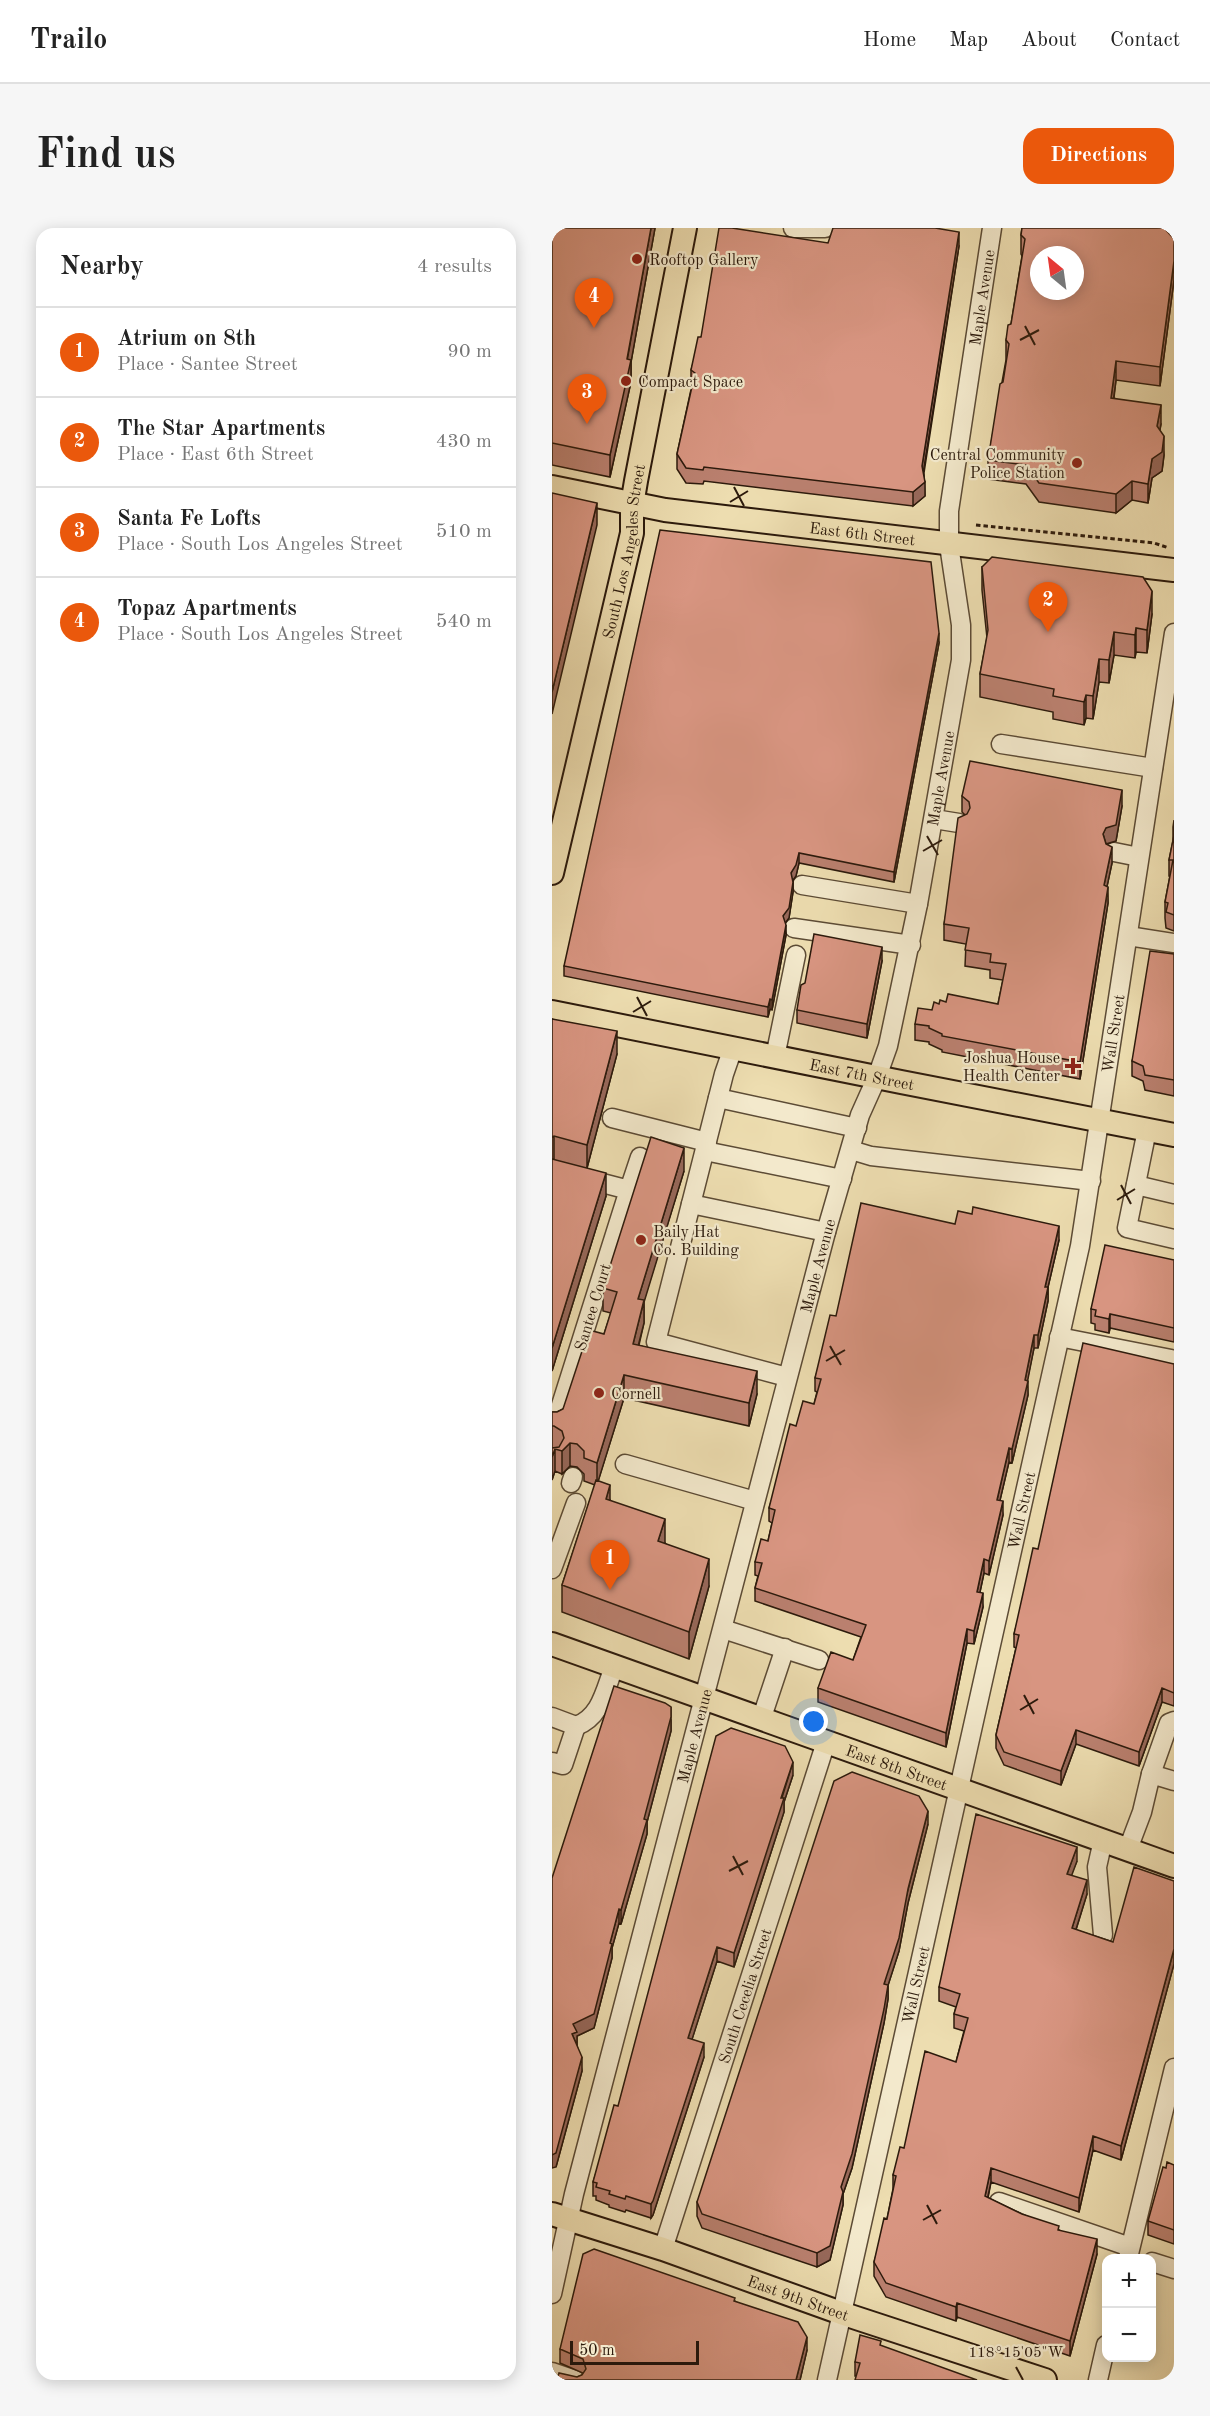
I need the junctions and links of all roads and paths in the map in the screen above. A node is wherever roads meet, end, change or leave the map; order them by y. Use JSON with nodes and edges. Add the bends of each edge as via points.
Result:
{"nodes":[{"id":1,"x":685,"y":228,"type":"edge"},
{"id":2,"x":793,"y":228,"type":"edge"},
{"id":3,"x":825,"y":228,"type":"edge"},
{"id":4,"x":992,"y":228,"type":"edge"},
{"id":5,"x":552,"y":487,"type":"edge"},
{"id":6,"x":632,"y":505,"type":"junction"},
{"id":7,"x":983,"y":525,"type":"dead end"},
{"id":8,"x":949,"y":545,"type":"junction"},
{"id":9,"x":1174,"y":550,"type":"edge"},
{"id":10,"x":1174,"y":570,"type":"edge"},
{"id":11,"x":1174,"y":633,"type":"edge"},
{"id":12,"x":1166,"y":731,"type":"edge"},
{"id":13,"x":1001,"y":744,"type":"dead end"},
{"id":14,"x":1153,"y":768,"type":"junction"},
{"id":15,"x":934,"y":819,"type":"junction"},
{"id":16,"x":960,"y":824,"type":"edge"},
{"id":17,"x":1114,"y":852,"type":"edge"},
{"id":18,"x":1139,"y":857,"type":"junction"},
{"id":19,"x":552,"y":873,"type":"edge"},
{"id":20,"x":802,"y":885,"type":"dead end"},
{"id":21,"x":918,"y":904,"type":"junction"},
{"id":22,"x":794,"y":928,"type":"dead end"},
{"id":23,"x":1128,"y":936,"type":"junction"},
{"id":24,"x":1174,"y":943,"type":"edge"},
{"id":25,"x":910,"y":945,"type":"junction"},
{"id":26,"x":796,"y":955,"type":"dead end"},
{"id":27,"x":552,"y":1012,"type":"edge"},
{"id":28,"x":734,"y":1048,"type":"junction"},
{"id":29,"x":775,"y":1057,"type":"junction"},
{"id":30,"x":877,"y":1077,"type":"junction"},
{"id":31,"x":718,"y":1098,"type":"junction"},
{"id":32,"x":612,"y":1118,"type":"dead end"},
{"id":33,"x":1099,"y":1121,"type":"junction"},
{"id":34,"x":857,"y":1128,"type":"junction"},
{"id":35,"x":1148,"y":1130,"type":"junction"},
{"id":36,"x":1174,"y":1135,"type":"edge"},
{"id":37,"x":706,"y":1147,"type":"junction"},
{"id":38,"x":851,"y":1150,"type":"junction"},
{"id":39,"x":640,"y":1157,"type":"dead end"},
{"id":40,"x":552,"y":1170,"type":"edge"},
{"id":41,"x":842,"y":1179,"type":"junction"},
{"id":42,"x":1092,"y":1181,"type":"junction"},
{"id":43,"x":1136,"y":1185,"type":"junction"},
{"id":44,"x":628,"y":1190,"type":"junction"},
{"id":45,"x":1174,"y":1194,"type":"edge"},
{"id":46,"x":691,"y":1204,"type":"junction"},
{"id":47,"x":826,"y":1232,"type":"junction"},
{"id":48,"x":1174,"y":1239,"type":"edge"},
{"id":49,"x":1059,"y":1337,"type":"junction"},
{"id":50,"x":1171,"y":1359,"type":"dead end"},
{"id":51,"x":787,"y":1377,"type":"junction"},
{"id":52,"x":555,"y":1424,"type":"edge"},
{"id":53,"x":625,"y":1464,"type":"dead end"},
{"id":54,"x":755,"y":1501,"type":"junction"},
{"id":55,"x":576,"y":1503,"type":"dead end"},
{"id":56,"x":552,"y":1569,"type":"edge"},
{"id":57,"x":723,"y":1629,"type":"junction"},
{"id":58,"x":552,"y":1644,"type":"edge"},
{"id":59,"x":785,"y":1648,"type":"junction"},
{"id":60,"x":819,"y":1660,"type":"dead end"},
{"id":61,"x":614,"y":1667,"type":"junction"},
{"id":62,"x":704,"y":1698,"type":"junction"},
{"id":63,"x":552,"y":1717,"type":"edge"},
{"id":64,"x":761,"y":1720,"type":"junction"},
{"id":65,"x":1174,"y":1721,"type":"edge"},
{"id":66,"x":576,"y":1726,"type":"junction"},
{"id":67,"x":826,"y":1742,"type":"junction"},
{"id":68,"x":552,"y":1762,"type":"edge"},
{"id":69,"x":1151,"y":1774,"type":"junction"},
{"id":70,"x":1174,"y":1781,"type":"edge"},
{"id":71,"x":960,"y":1790,"type":"junction"},
{"id":72,"x":1103,"y":1840,"type":"junction"},
{"id":73,"x":1128,"y":1849,"type":"junction"},
{"id":74,"x":1174,"y":1866,"type":"edge"},
{"id":75,"x":1103,"y":1935,"type":"dead end"},
{"id":76,"x":1174,"y":2068,"type":"edge"},
{"id":77,"x":999,"y":2202,"type":"edge"},
{"id":78,"x":560,"y":2216,"type":"edge"},
{"id":79,"x":663,"y":2249,"type":"junction"},
{"id":80,"x":1129,"y":2254,"type":"edge"},
{"id":81,"x":1131,"y":2254,"type":"edge"},
{"id":82,"x":1156,"y":2263,"type":"edge"},
{"id":83,"x":1174,"y":2269,"type":"edge"},
{"id":84,"x":552,"y":2294,"type":"edge"},
{"id":85,"x":841,"y":2313,"type":"junction"},
{"id":86,"x":1103,"y":2362,"type":"edge"},
{"id":87,"x":552,"y":2372,"type":"edge"},
{"id":88,"x":575,"y":2380,"type":"edge"},
{"id":89,"x":827,"y":2380,"type":"edge"},
{"id":90,"x":1045,"y":2380,"type":"edge"},
{"id":91,"x":1098,"y":2380,"type":"edge"}],
"edges":[{"from":1,"to":6,"type":"main road","name":"South Los Angeles Street"},
{"from":2,"to":3,"type":"street"},
{"from":4,"to":8,"type":"street","name":"Maple Avenue","via":[[950,511]]},
{"from":5,"to":6,"type":"main road","name":"East 6th Street"},
{"from":6,"to":8,"type":"main road","name":"East 6th Street"},
{"from":6,"to":19,"type":"main road","name":"South Los Angeles Street","via":[[632,533]]},
{"from":7,"to":9,"type":"path","via":[[1154,543]]},
{"from":8,"to":10,"type":"main road","name":"East 6th Street"},
{"from":8,"to":15,"type":"street","name":"Maple Avenue","via":[[963,643]]},
{"from":11,"to":12,"type":"street","name":"Wall Street"},
{"from":12,"to":14,"type":"street","name":"Wall Street"},
{"from":13,"to":14,"type":"street"},
{"from":14,"to":18,"type":"street","name":"Wall Street"},
{"from":15,"to":16,"type":"street"},
{"from":15,"to":21,"type":"street","name":"Maple Avenue"},
{"from":17,"to":18,"type":"street"},
{"from":18,"to":23,"type":"street","name":"Wall Street"},
{"from":20,"to":21,"type":"street"},
{"from":21,"to":25,"type":"street","name":"Maple Avenue"},
{"from":22,"to":25,"type":"street"},
{"from":23,"to":24,"type":"street"},
{"from":23,"to":33,"type":"street","name":"Wall Street"},
{"from":25,"to":30,"type":"street","name":"Maple Avenue","via":[[888,1046]]},
{"from":26,"to":29,"type":"street"},
{"from":27,"to":28,"type":"main road","name":"East 7th Street"},
{"from":28,"to":29,"type":"main road","name":"East 7th Street"},
{"from":28,"to":31,"type":"street"},
{"from":29,"to":30,"type":"main road","name":"East 7th Street"},
{"from":30,"to":33,"type":"main road","name":"East 7th Street"},
{"from":30,"to":34,"type":"street","name":"Maple Avenue"},
{"from":31,"to":34,"type":"street"},
{"from":31,"to":37,"type":"street"},
{"from":32,"to":37,"type":"street"},
{"from":33,"to":35,"type":"main road","name":"East 7th Street"},
{"from":33,"to":42,"type":"street","name":"Wall Street"},
{"from":34,"to":38,"type":"street","name":"Maple Avenue"},
{"from":35,"to":36,"type":"main road","name":"East 7th Street"},
{"from":35,"to":43,"type":"street"},
{"from":37,"to":41,"type":"street"},
{"from":37,"to":46,"type":"street"},
{"from":38,"to":41,"type":"street","name":"Maple Avenue"},
{"from":38,"to":42,"type":"street","via":[[871,1156]]},
{"from":39,"to":44,"type":"street","name":"Santee Court"},
{"from":40,"to":44,"type":"street"},
{"from":41,"to":47,"type":"street","name":"Maple Avenue"},
{"from":42,"to":49,"type":"street","name":"Wall Street"},
{"from":43,"to":45,"type":"street"},
{"from":43,"to":48,"type":"street","via":[[1128,1228]]},
{"from":44,"to":52,"type":"street","name":"Santee Court"},
{"from":46,"to":47,"type":"street"},
{"from":46,"to":51,"type":"street","via":[[656,1342]]},
{"from":47,"to":51,"type":"street","name":"Maple Avenue"},
{"from":49,"to":50,"type":"street"},
{"from":49,"to":71,"type":"street","name":"Wall Street"},
{"from":51,"to":54,"type":"street","name":"Maple Avenue"},
{"from":53,"to":54,"type":"street"},
{"from":54,"to":57,"type":"street","name":"Maple Avenue"},
{"from":55,"to":56,"type":"street"},
{"from":57,"to":59,"type":"street"},
{"from":57,"to":62,"type":"street","name":"Maple Avenue"},
{"from":58,"to":61,"type":"main road","name":"East 8th Street"},
{"from":59,"to":60,"type":"street"},
{"from":59,"to":64,"type":"street"},
{"from":61,"to":62,"type":"main road","name":"East 8th Street"},
{"from":61,"to":66,"type":"street","via":[[596,1712],[587,1722]]},
{"from":62,"to":64,"type":"main road","name":"East 8th Street"},
{"from":62,"to":78,"type":"street","name":"Maple Avenue"},
{"from":63,"to":66,"type":"street"},
{"from":64,"to":67,"type":"main road","name":"East 8th Street"},
{"from":65,"to":69,"type":"street","via":[[1169,1723]]},
{"from":66,"to":68,"type":"street","via":[[563,1766]]},
{"from":67,"to":71,"type":"main road","name":"East 8th Street"},
{"from":67,"to":79,"type":"street","name":"South Cecelia Street"},
{"from":69,"to":70,"type":"street"},
{"from":69,"to":73,"type":"street"},
{"from":71,"to":72,"type":"main road","name":"East 8th Street"},
{"from":71,"to":85,"type":"street","name":"Wall Street"},
{"from":72,"to":73,"type":"main road","name":"East 8th Street"},
{"from":72,"to":75,"type":"street","via":[[1097,1867]]},
{"from":73,"to":74,"type":"main road","name":"East 8th Street"},
{"from":76,"to":81,"type":"street"},
{"from":77,"to":80,"type":"street"},
{"from":78,"to":79,"type":"main road","name":"East 9th Street"},
{"from":78,"to":84,"type":"street","name":"Maple Avenue"},
{"from":79,"to":85,"type":"main road","name":"East 9th Street"},
{"from":82,"to":83,"type":"street"},
{"from":85,"to":89,"type":"street","name":"Wall Street"},
{"from":85,"to":90,"type":"main road","name":"East 9th Street"},
{"from":86,"to":91,"type":"street"},
{"from":87,"to":88,"type":"street"}]}
